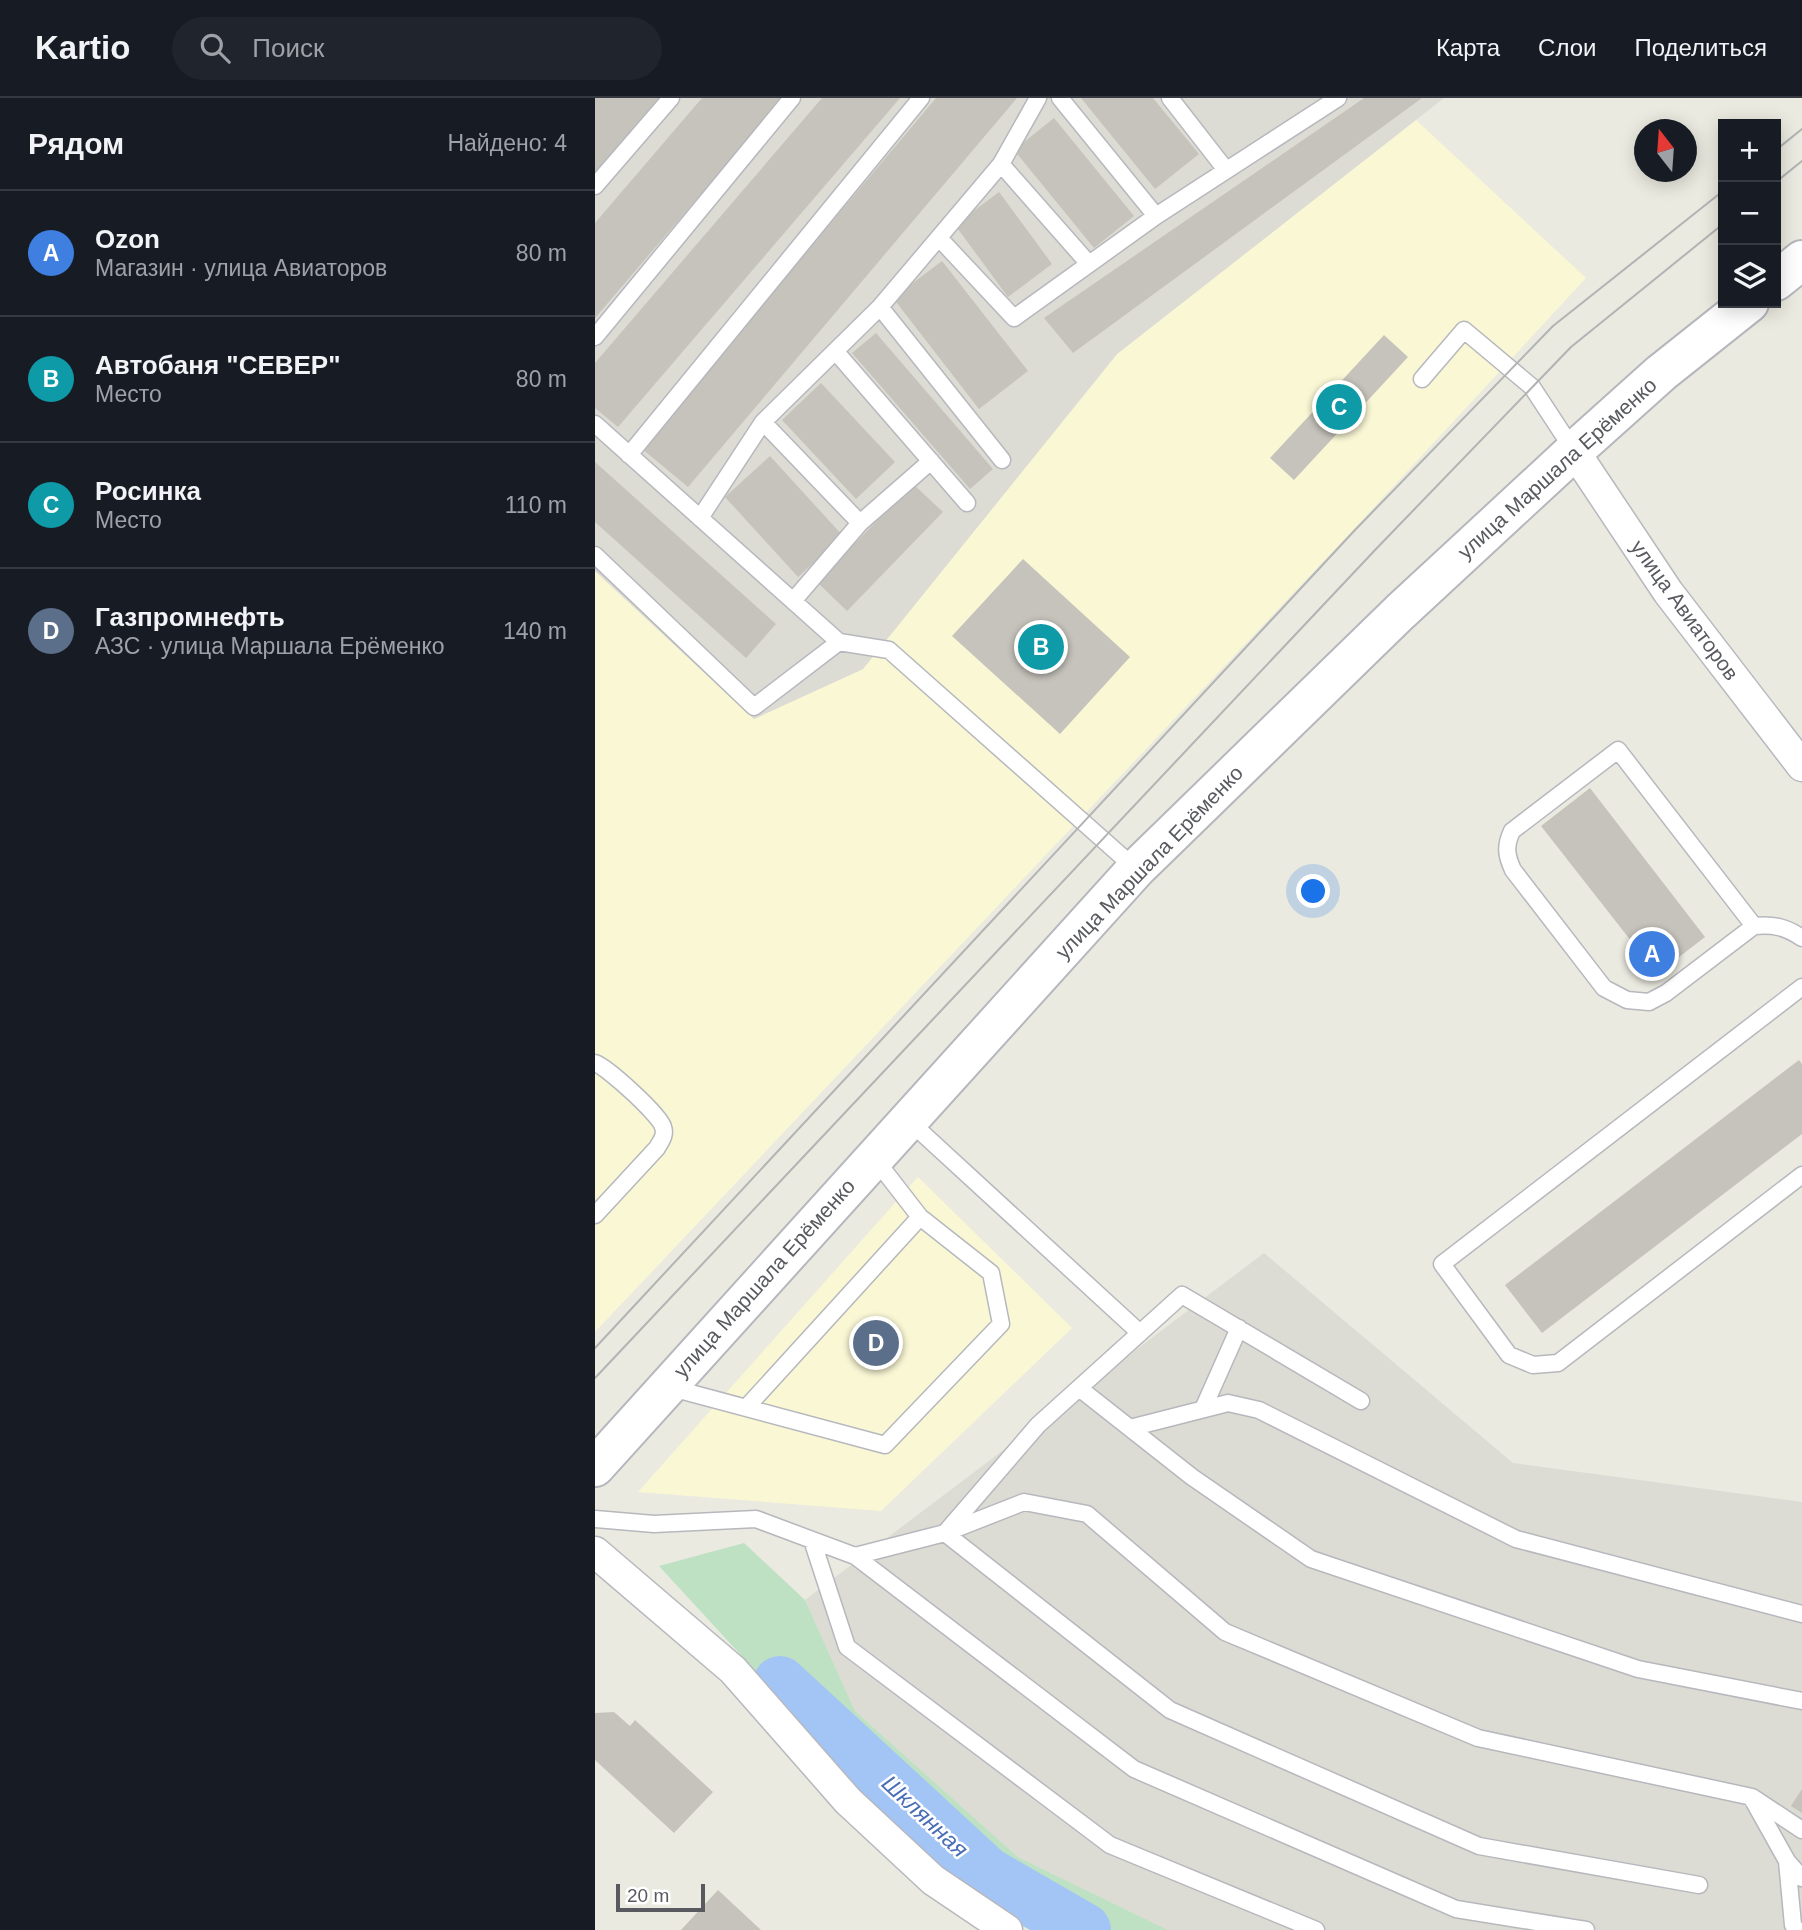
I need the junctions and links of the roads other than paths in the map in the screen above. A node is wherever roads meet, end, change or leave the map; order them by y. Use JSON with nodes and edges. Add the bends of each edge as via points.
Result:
{"nodes":[{"id":1,"x":671,"y":98,"type":"edge"},
{"id":2,"x":792,"y":98,"type":"edge"},
{"id":3,"x":921,"y":98,"type":"edge"},
{"id":4,"x":1038,"y":98,"type":"edge"},
{"id":5,"x":1060,"y":98,"type":"edge"},
{"id":6,"x":1170,"y":98,"type":"edge"},
{"id":7,"x":1338,"y":98,"type":"edge"},
{"id":8,"x":1001,"y":164,"type":"junction"},
{"id":9,"x":1226,"y":170,"type":"junction"},
{"id":10,"x":595,"y":186,"type":"edge"},
{"id":11,"x":1156,"y":216,"type":"junction"},
{"id":12,"x":939,"y":238,"type":"junction"},
{"id":13,"x":1802,"y":260,"type":"edge"},
{"id":14,"x":1089,"y":264,"type":"junction"},
{"id":15,"x":1781,"y":277,"type":"edge"},
{"id":16,"x":880,"y":307,"type":"junction"},
{"id":17,"x":1743,"y":308,"type":"edge"},
{"id":18,"x":595,"y":337,"type":"edge"},
{"id":19,"x":836,"y":352,"type":"junction"},
{"id":20,"x":1422,"y":379,"type":"dead end"},
{"id":21,"x":763,"y":422,"type":"junction"},
{"id":22,"x":595,"y":424,"type":"edge"},
{"id":23,"x":1574,"y":451,"type":"junction"},
{"id":24,"x":629,"y":455,"type":"junction"},
{"id":25,"x":1002,"y":460,"type":"dead end"},
{"id":26,"x":931,"y":461,"type":"junction"},
{"id":27,"x":967,"y":503,"type":"dead end"},
{"id":28,"x":701,"y":519,"type":"junction"},
{"id":29,"x":860,"y":523,"type":"junction"},
{"id":30,"x":595,"y":555,"type":"edge"},
{"id":31,"x":793,"y":601,"type":"junction"},
{"id":32,"x":839,"y":642,"type":"junction"},
{"id":33,"x":1802,"y":766,"type":"edge"},
{"id":34,"x":1136,"y":869,"type":"junction"},
{"id":35,"x":1754,"y":926,"type":"junction"},
{"id":36,"x":1802,"y":938,"type":"edge"},
{"id":37,"x":1802,"y":987,"type":"edge"},
{"id":38,"x":595,"y":1063,"type":"edge"},
{"id":39,"x":908,"y":1120,"type":"junction"},
{"id":40,"x":874,"y":1157,"type":"junction"},
{"id":41,"x":1802,"y":1175,"type":"edge"},
{"id":42,"x":595,"y":1215,"type":"edge"},
{"id":43,"x":920,"y":1217,"type":"junction"},
{"id":44,"x":1239,"y":1328,"type":"junction"},
{"id":45,"x":1140,"y":1333,"type":"junction"},
{"id":46,"x":666,"y":1387,"type":"junction"},
{"id":47,"x":1079,"y":1388,"type":"junction"},
{"id":48,"x":1361,"y":1401,"type":"dead end"},
{"id":49,"x":746,"y":1408,"type":"junction"},
{"id":50,"x":1203,"y":1409,"type":"junction"},
{"id":51,"x":1130,"y":1428,"type":"junction"},
{"id":52,"x":595,"y":1467,"type":"edge"},
{"id":53,"x":595,"y":1519,"type":"edge"},
{"id":54,"x":945,"y":1534,"type":"junction"},
{"id":55,"x":812,"y":1540,"type":"junction"},
{"id":56,"x":595,"y":1552,"type":"edge"},
{"id":57,"x":855,"y":1556,"type":"junction"},
{"id":58,"x":1802,"y":1614,"type":"edge"},
{"id":59,"x":1802,"y":1701,"type":"edge"},
{"id":60,"x":1752,"y":1797,"type":"junction"},
{"id":61,"x":1802,"y":1830,"type":"edge"},
{"id":62,"x":1787,"y":1861,"type":"junction"},
{"id":63,"x":1802,"y":1878,"type":"edge"},
{"id":64,"x":1699,"y":1885,"type":"dead end"},
{"id":65,"x":1007,"y":1930,"type":"edge"},
{"id":66,"x":1316,"y":1930,"type":"edge"},
{"id":67,"x":1586,"y":1930,"type":"edge"},
{"id":68,"x":1797,"y":1930,"type":"edge"}],
"edges":[{"from":1,"to":10,"type":"lane"},
{"from":2,"to":18,"type":"lane"},
{"from":3,"to":24,"type":"lane"},
{"from":4,"to":8,"type":"lane"},
{"from":5,"to":11,"type":"lane"},
{"from":6,"to":9,"type":"lane"},
{"from":7,"to":9,"type":"lane"},
{"from":8,"to":12,"type":"lane"},
{"from":8,"to":14,"type":"lane"},
{"from":9,"to":11,"type":"lane"},
{"from":11,"to":14,"type":"lane"},
{"from":12,"to":14,"type":"lane","via":[[1014,318]]},
{"from":12,"to":16,"type":"lane"},
{"from":13,"to":15,"type":"main road"},
{"from":16,"to":19,"type":"lane"},
{"from":16,"to":25,"type":"lane"},
{"from":17,"to":23,"type":"main road","name":"улица Маршала Ерёменко"},
{"from":19,"to":21,"type":"lane"},
{"from":19,"to":26,"type":"lane"},
{"from":20,"to":23,"type":"lane","via":[[1464,330],[1532,387]]},
{"from":21,"to":28,"type":"lane"},
{"from":21,"to":29,"type":"lane"},
{"from":22,"to":24,"type":"lane"},
{"from":23,"to":33,"type":"street","name":"улица Авиаторов","via":[[1668,592]]},
{"from":23,"to":34,"type":"main road","name":"улица Маршала Ерёменко","via":[[1399,612]]},
{"from":24,"to":28,"type":"lane"},
{"from":26,"to":27,"type":"lane"},
{"from":26,"to":29,"type":"lane"},
{"from":28,"to":31,"type":"lane"},
{"from":29,"to":31,"type":"lane"},
{"from":30,"to":32,"type":"lane","via":[[754,707]]},
{"from":31,"to":32,"type":"lane"},
{"from":32,"to":34,"type":"lane","via":[[890,650]]},
{"from":34,"to":39,"type":"main road","name":"улица Маршала Ерёменко"},
{"from":35,"to":35,"type":"lane","via":[[1618,750],[1512,831],[1507,842],[1513,870],[1604,988],[1627,1000],[1649,1002],[1667,993]]},
{"from":35,"to":36,"type":"lane","via":[[1789,929]]},
{"from":37,"to":41,"type":"lane","via":[[1442,1264],[1509,1355],[1533,1365],[1558,1363]]},
{"from":38,"to":42,"type":"lane","via":[[657,1116],[664,1137]]},
{"from":39,"to":40,"type":"main road","name":"улица Маршала Ерёменко"},
{"from":39,"to":45,"type":"lane"},
{"from":40,"to":43,"type":"lane"},
{"from":40,"to":46,"type":"main road","name":"улица Маршала Ерёменко"},
{"from":43,"to":49,"type":"lane"},
{"from":43,"to":49,"type":"lane","via":[[991,1273],[1001,1324],[885,1445]]},
{"from":44,"to":45,"type":"lane","via":[[1182,1295]]},
{"from":44,"to":48,"type":"lane"},
{"from":44,"to":50,"type":"lane"},
{"from":45,"to":47,"type":"lane"},
{"from":46,"to":49,"type":"lane"},
{"from":46,"to":52,"type":"main road","name":"улица Маршала Ерёменко"},
{"from":47,"to":51,"type":"lane"},
{"from":47,"to":54,"type":"lane","via":[[1038,1425]]},
{"from":50,"to":51,"type":"lane"},
{"from":50,"to":58,"type":"lane","via":[[1228,1403],[1258,1410],[1516,1539]]},
{"from":51,"to":59,"type":"lane","via":[[1311,1559],[1638,1669]]},
{"from":53,"to":55,"type":"lane","via":[[654,1524],[756,1519]]},
{"from":54,"to":57,"type":"lane"},
{"from":54,"to":60,"type":"lane","via":[[1024,1502],[1087,1514],[1225,1632],[1478,1738]]},
{"from":54,"to":64,"type":"lane","via":[[1170,1710],[1479,1846]]},
{"from":55,"to":57,"type":"lane"},
{"from":55,"to":66,"type":"lane","via":[[847,1647],[1110,1845]]},
{"from":56,"to":65,"type":"street","via":[[733,1670],[848,1801],[933,1880]]},
{"from":57,"to":67,"type":"lane","via":[[1134,1769],[1456,1909]]},
{"from":60,"to":61,"type":"lane"},
{"from":60,"to":62,"type":"lane"},
{"from":62,"to":63,"type":"lane"},
{"from":62,"to":68,"type":"lane"}]}
